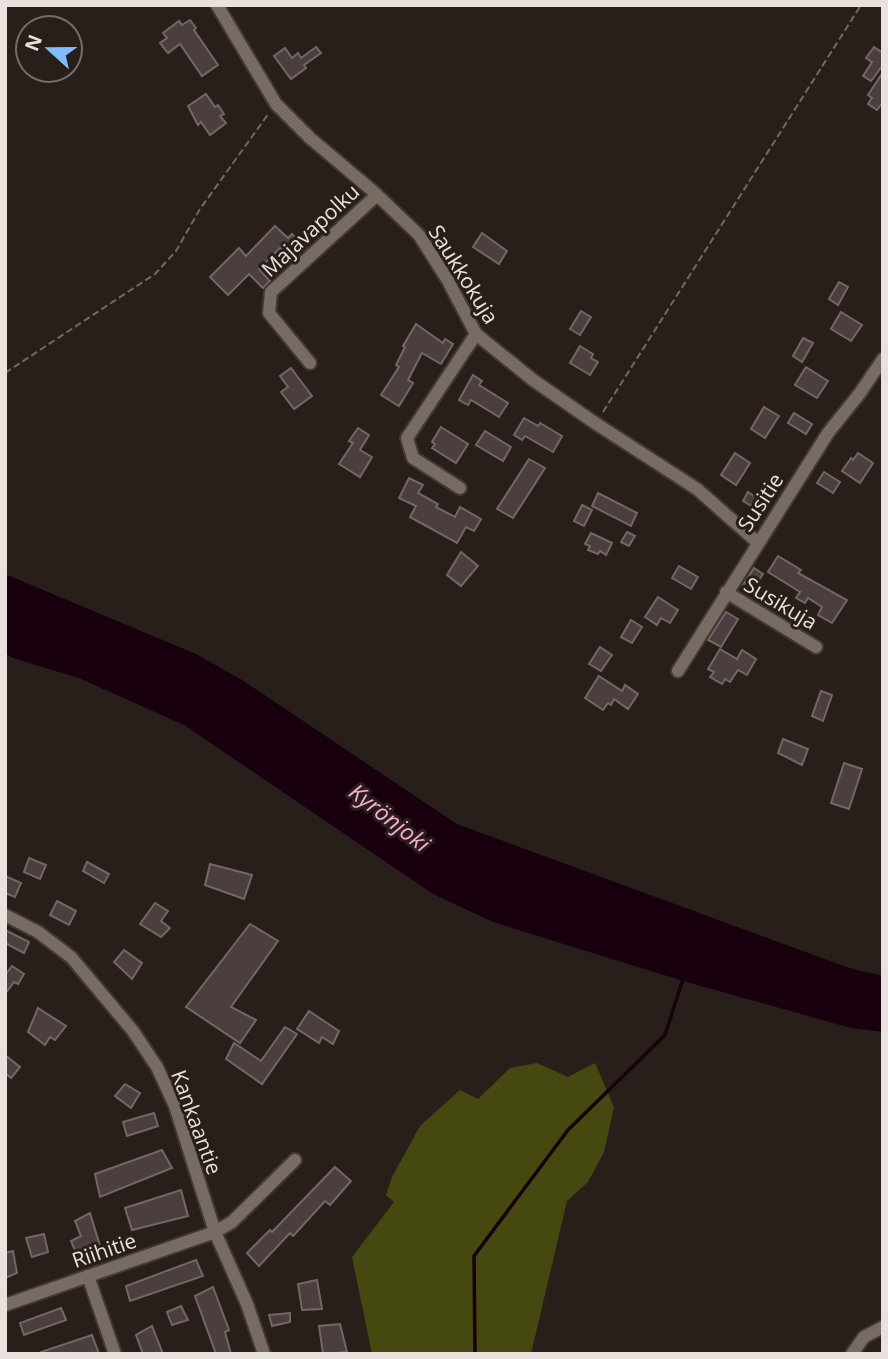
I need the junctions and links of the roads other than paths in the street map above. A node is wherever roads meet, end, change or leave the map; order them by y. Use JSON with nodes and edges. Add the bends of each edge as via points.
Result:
{"nodes":[{"id":1,"x":217,"y":5,"type":"edge"},
{"id":2,"x":377,"y":195,"type":"junction"},
{"id":3,"x":476,"y":334,"type":"junction"},
{"id":4,"x":883,"y":359,"type":"edge"},
{"id":5,"x":310,"y":363,"type":"dead end"},
{"id":6,"x":460,"y":488,"type":"dead end"},
{"id":7,"x":757,"y":542,"type":"junction"},
{"id":8,"x":726,"y":592,"type":"junction"},
{"id":9,"x":816,"y":646,"type":"dead end"},
{"id":10,"x":678,"y":671,"type":"dead end"},
{"id":11,"x":5,"y":915,"type":"edge"},
{"id":12,"x":295,"y":1160,"type":"dead end"},
{"id":13,"x":215,"y":1232,"type":"junction"},
{"id":14,"x":88,"y":1276,"type":"junction"},
{"id":15,"x":5,"y":1305,"type":"edge"},
{"id":16,"x":883,"y":1327,"type":"edge"},
{"id":17,"x":116,"y":1354,"type":"edge"},
{"id":18,"x":264,"y":1354,"type":"edge"},
{"id":19,"x":852,"y":1354,"type":"edge"}],
"edges":[{"from":1,"to":2,"type":"street","name":"Saukkokuja","via":[[276,104]]},
{"from":2,"to":3,"type":"street","name":"Saukkokuja","via":[[419,235]]},
{"from":2,"to":5,"type":"street","name":"Majavapolku","via":[[271,292],[269,313]]},
{"from":3,"to":6,"type":"street","via":[[407,438],[413,458]]},
{"from":3,"to":7,"type":"street","name":"Saukkokuja","via":[[595,424],[697,489]]},
{"from":4,"to":7,"type":"street","name":"Susitie"},
{"from":7,"to":8,"type":"street","name":"Susitie"},
{"from":8,"to":9,"type":"street","name":"Susikuja"},
{"from":8,"to":10,"type":"street","name":"Susitie"},
{"from":11,"to":13,"type":"street","name":"Kankaantie","via":[[71,957],[157,1067],[175,1106]]},
{"from":12,"to":13,"type":"street","name":"Riihitie","via":[[232,1222]]},
{"from":13,"to":14,"type":"street","name":"Riihitie"},
{"from":13,"to":18,"type":"street","name":"Kankaantie"},
{"from":14,"to":15,"type":"street","name":"Riihitie"},
{"from":14,"to":17,"type":"street"},
{"from":16,"to":19,"type":"street","via":[[864,1337]]}]}
